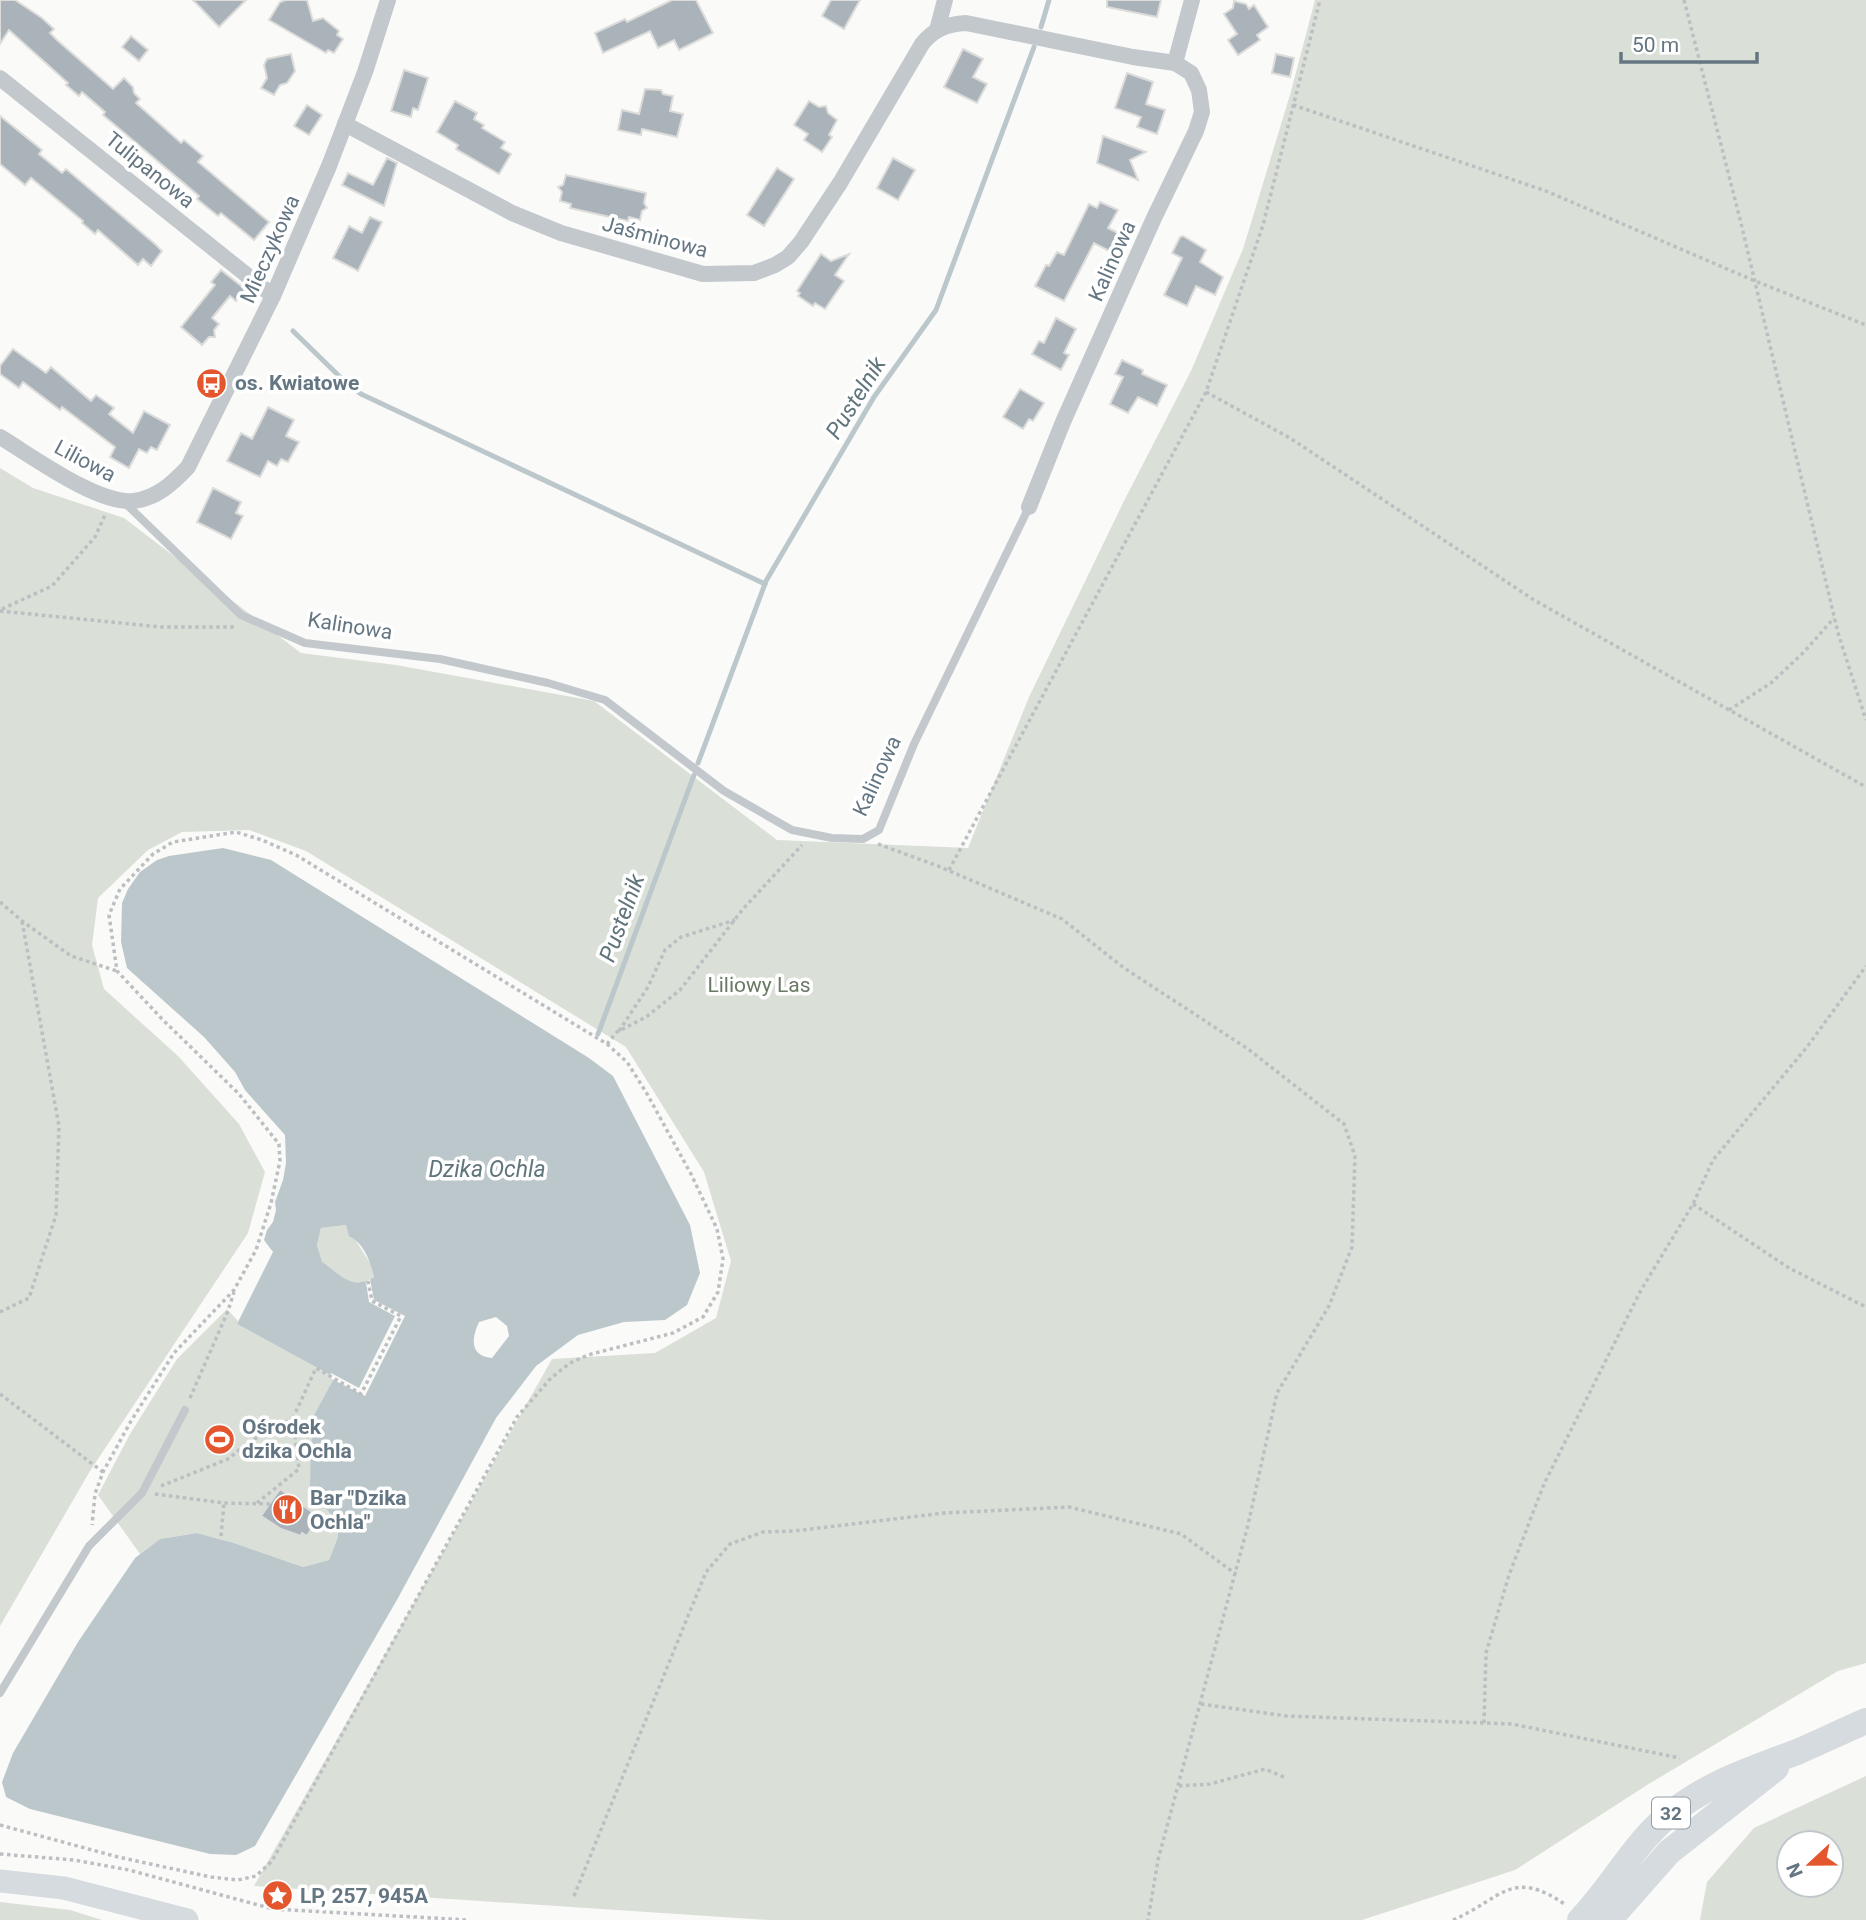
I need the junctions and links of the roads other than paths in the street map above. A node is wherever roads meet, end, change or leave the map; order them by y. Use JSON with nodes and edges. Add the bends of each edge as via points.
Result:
{"nodes":[{"id":1,"x":388,"y":0,"type":"edge"},
{"id":2,"x":945,"y":0,"type":"edge"},
{"id":3,"x":1192,"y":0,"type":"edge"},
{"id":4,"x":937,"y":30,"type":"junction"},
{"id":5,"x":1175,"y":63,"type":"junction"},
{"id":6,"x":0,"y":78,"type":"edge"},
{"id":7,"x":345,"y":124,"type":"junction"},
{"id":8,"x":273,"y":296,"type":"junction"},
{"id":9,"x":0,"y":437,"type":"edge"},
{"id":10,"x":155,"y":495,"type":"joint"},
{"id":11,"x":117,"y":500,"type":"junction"},
{"id":12,"x":1029,"y":507,"type":"joint"},
{"id":13,"x":185,"y":1410,"type":"road end"},
{"id":14,"x":0,"y":1693,"type":"edge"},
{"id":15,"x":1866,"y":1721,"type":"edge"},
{"id":16,"x":0,"y":1881,"type":"edge"},
{"id":17,"x":1591,"y":1919,"type":"edge"},
{"id":18,"x":187,"y":1920,"type":"edge"}],
"edges":[{"from":1,"to":7,"type":"street","name":"Mieczykowa"},
{"from":2,"to":4,"type":"street","name":"Jaśminowa"},
{"from":3,"to":5,"type":"street"},
{"from":4,"to":5,"type":"street","via":[[966,23]]},
{"from":4,"to":7,"type":"street","name":"Jaśminowa","via":[[922,44],[800,242],[788,257],[754,273],[703,274],[561,233],[512,214]]},
{"from":5,"to":12,"type":"street","name":"Kalinowa","via":[[1191,73],[1199,90],[1202,112],[1196,131],[1153,218]]},
{"from":6,"to":8,"type":"street","name":"Tulipanowa"},
{"from":7,"to":8,"type":"street","name":"Mieczykowa"},
{"from":8,"to":10,"type":"street","name":"Mieczykowa","via":[[188,467]]},
{"from":9,"to":11,"type":"street","name":"Liliowa","via":[[88,489]]},
{"from":10,"to":11,"type":"street","name":"Liliowa"},
{"from":11,"to":12,"type":"lane","name":"Kalinowa","via":[[241,615],[267,627],[305,643],[439,659],[604,700],[724,791],[792,830],[863,839],[879,830],[914,744]]},
{"from":13,"to":14,"type":"lane","via":[[142,1493],[89,1546]]},
{"from":15,"to":17,"type":"main road","number":"32","via":[[1750,1768],[1683,1804],[1642,1842]]},
{"from":16,"to":18,"type":"main road","via":[[64,1888]]}]}
